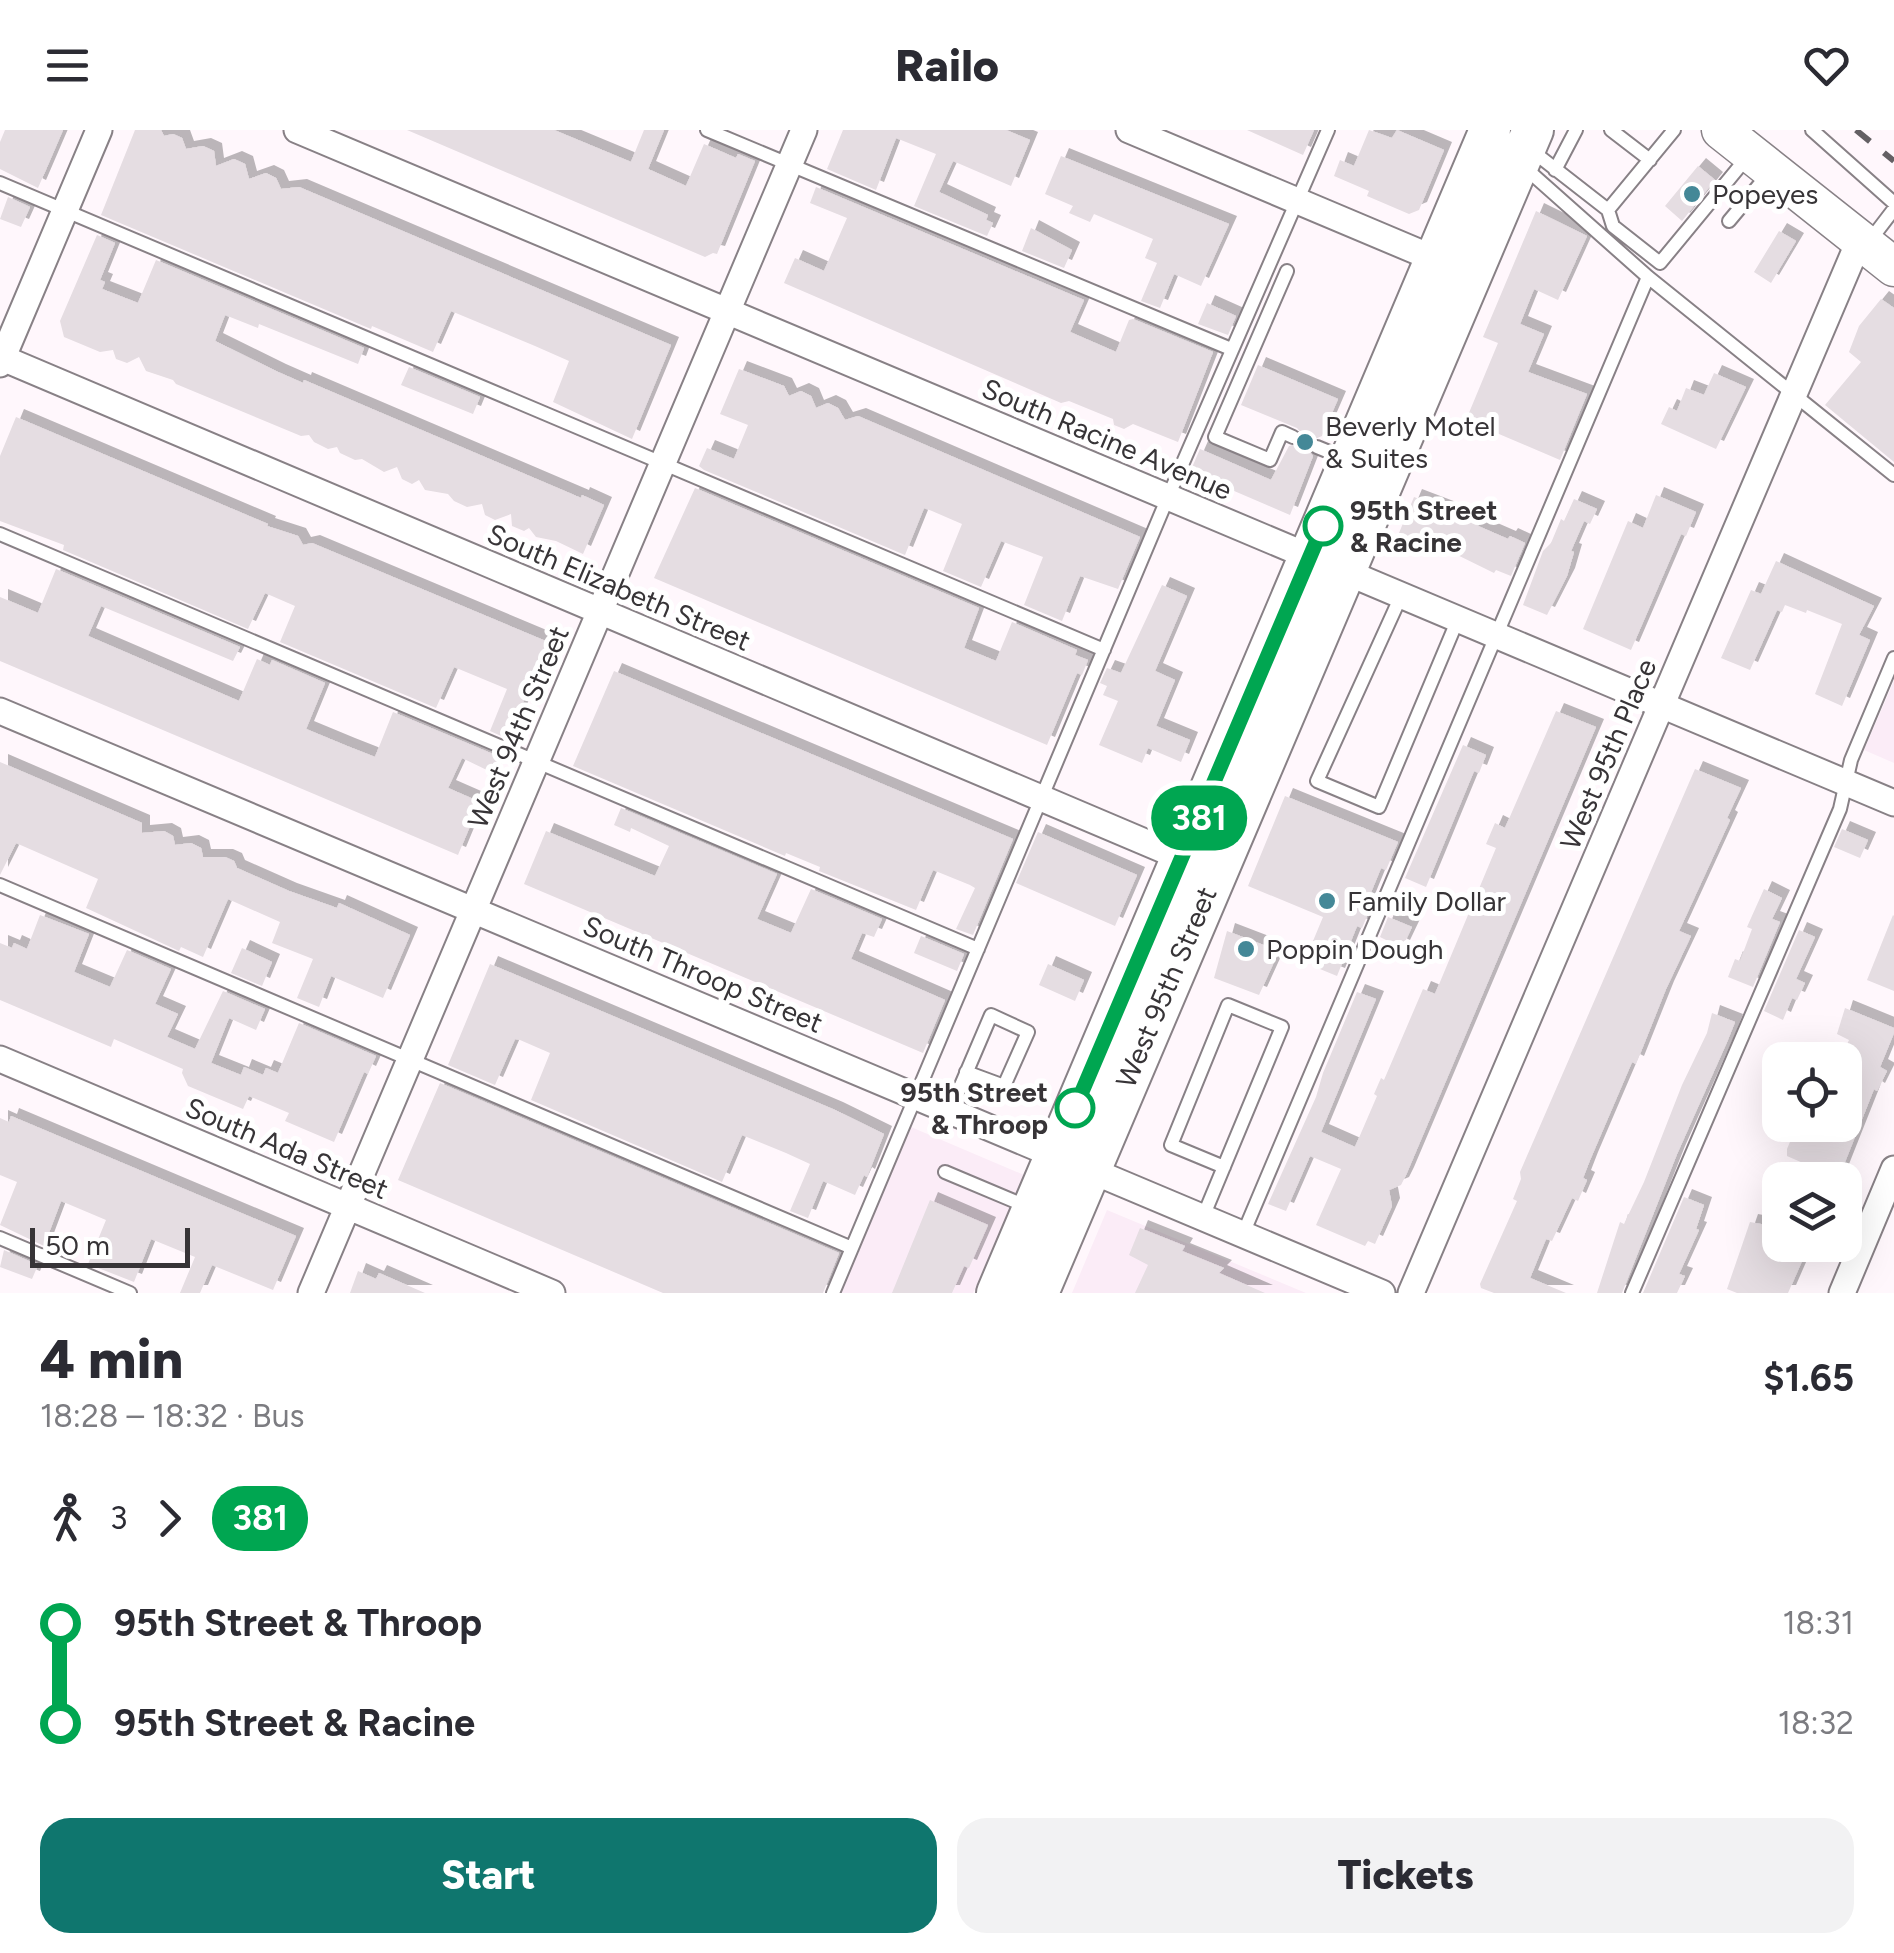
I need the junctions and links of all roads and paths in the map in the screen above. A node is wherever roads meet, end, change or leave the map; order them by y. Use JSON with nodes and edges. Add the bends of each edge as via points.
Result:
{"nodes":[{"id":1,"x":99,"y":130,"type":"edge"},
{"id":2,"x":297,"y":130,"type":"edge"},
{"id":3,"x":707,"y":130,"type":"edge"},
{"id":4,"x":804,"y":130,"type":"edge"},
{"id":5,"x":1129,"y":130,"type":"edge"},
{"id":6,"x":1328,"y":130,"type":"edge"},
{"id":7,"x":1576,"y":130,"type":"edge"},
{"id":8,"x":1611,"y":130,"type":"edge"},
{"id":9,"x":1674,"y":130,"type":"edge"},
{"id":10,"x":1721,"y":130,"type":"edge"},
{"id":11,"x":1812,"y":130,"type":"edge"},
{"id":12,"x":1525,"y":148,"type":"edge"},
{"id":13,"x":1650,"y":160,"type":"junction"},
{"id":14,"x":1761,"y":162,"type":"junction"},
{"id":15,"x":790,"y":165,"type":"junction"},
{"id":16,"x":0,"y":183,"type":"edge"},
{"id":17,"x":1297,"y":200,"type":"junction"},
{"id":18,"x":1894,"y":206,"type":"edge"},
{"id":19,"x":1608,"y":210,"type":"junction"},
{"id":20,"x":65,"y":211,"type":"junction"},
{"id":21,"x":1729,"y":221,"type":"dead end"},
{"id":22,"x":1874,"y":250,"type":"edge"},
{"id":23,"x":1454,"y":267,"type":"junction"},
{"id":24,"x":1287,"y":271,"type":"dead end"},
{"id":25,"x":1648,"y":277,"type":"junction"},
{"id":26,"x":728,"y":311,"type":"junction"},
{"id":27,"x":1231,"y":349,"type":"junction"},
{"id":28,"x":1,"y":360,"type":"edge"},
{"id":29,"x":1794,"y":394,"type":"junction"},
{"id":30,"x":1294,"y":437,"type":"dead end"},
{"id":31,"x":663,"y":463,"type":"junction"},
{"id":32,"x":1894,"y":475,"type":"edge"},
{"id":33,"x":1168,"y":497,"type":"junction"},
{"id":34,"x":0,"y":534,"type":"edge"},
{"id":35,"x":1328,"y":564,"type":"junction"},
{"id":36,"x":1402,"y":596,"type":"junction"},
{"id":37,"x":600,"y":611,"type":"junction"},
{"id":38,"x":1458,"y":619,"type":"junction"},
{"id":39,"x":1496,"y":636,"type":"junction"},
{"id":40,"x":1104,"y":650,"type":"junction"},
{"id":41,"x":1894,"y":658,"type":"edge"},
{"id":42,"x":1662,"y":705,"type":"junction"},
{"id":43,"x":0,"y":711,"type":"edge"},
{"id":44,"x":536,"y":761,"type":"junction"},
{"id":45,"x":1846,"y":782,"type":"junction"},
{"id":46,"x":1042,"y":798,"type":"junction"},
{"id":47,"x":1894,"y":803,"type":"edge"},
{"id":48,"x":1198,"y":865,"type":"junction"},
{"id":49,"x":0,"y":886,"type":"edge"},
{"id":50,"x":473,"y":910,"type":"junction"},
{"id":51,"x":978,"y":949,"type":"junction"},
{"id":52,"x":0,"y":1059,"type":"edge"},
{"id":53,"x":410,"y":1060,"type":"junction"},
{"id":54,"x":966,"y":1072,"type":"junction"},
{"id":55,"x":916,"y":1096,"type":"junction"},
{"id":56,"x":950,"y":1111,"type":"junction"},
{"id":57,"x":1072,"y":1162,"type":"junction"},
{"id":58,"x":1224,"y":1168,"type":"junction"},
{"id":59,"x":1894,"y":1169,"type":"edge"},
{"id":60,"x":945,"y":1172,"type":"dead end"},
{"id":61,"x":347,"y":1206,"type":"junction"},
{"id":62,"x":1033,"y":1209,"type":"junction"},
{"id":63,"x":1202,"y":1217,"type":"junction"},
{"id":64,"x":1243,"y":1234,"type":"junction"},
{"id":65,"x":0,"y":1238,"type":"edge"},
{"id":66,"x":852,"y":1248,"type":"junction"},
{"id":67,"x":130,"y":1293,"type":"edge"},
{"id":68,"x":310,"y":1293,"type":"edge"},
{"id":69,"x":552,"y":1293,"type":"edge"},
{"id":70,"x":833,"y":1293,"type":"edge"},
{"id":71,"x":997,"y":1293,"type":"edge"},
{"id":72,"x":1038,"y":1293,"type":"edge"},
{"id":73,"x":1382,"y":1293,"type":"edge"},
{"id":74,"x":1411,"y":1293,"type":"edge"},
{"id":75,"x":1632,"y":1293,"type":"edge"},
{"id":76,"x":1842,"y":1293,"type":"edge"}],
"edges":[{"from":1,"to":20,"type":"street"},
{"from":2,"to":26,"type":"street","name":"South Racine Avenue"},
{"from":3,"to":15,"type":"lane"},
{"from":4,"to":15,"type":"street","name":"West 94th Street"},
{"from":5,"to":17,"type":"street"},
{"from":6,"to":17,"type":"lane"},
{"from":7,"to":12,"type":"lane"},
{"from":8,"to":13,"type":"lane"},
{"from":9,"to":13,"type":"lane"},
{"from":10,"to":14,"type":"main road"},
{"from":11,"to":18,"type":"lane"},
{"from":12,"to":19,"type":"lane"},
{"from":12,"to":23,"type":"main road","name":"West 95th Street"},
{"from":12,"to":25,"type":"lane"},
{"from":13,"to":19,"type":"lane"},
{"from":14,"to":19,"type":"lane","via":[[1660,263],[1613,226]]},
{"from":14,"to":21,"type":"lane"},
{"from":14,"to":22,"type":"main road"},
{"from":15,"to":26,"type":"street","name":"West 94th Street"},
{"from":15,"to":27,"type":"lane"},
{"from":16,"to":20,"type":"lane"},
{"from":17,"to":23,"type":"street"},
{"from":17,"to":27,"type":"lane"},
{"from":18,"to":22,"type":"lane"},
{"from":20,"to":28,"type":"street"},
{"from":20,"to":31,"type":"lane"},
{"from":22,"to":29,"type":"street","name":"West 95th Place"},
{"from":23,"to":35,"type":"main road","name":"West 95th Street"},
{"from":23,"to":35,"type":"main road","name":"West 95th Street","via":[[1334,454]]},
{"from":24,"to":30,"type":"lane","via":[[1215,437],[1270,460],[1282,432]]},
{"from":25,"to":29,"type":"lane"},
{"from":25,"to":39,"type":"lane"},
{"from":26,"to":31,"type":"street","name":"West 94th Street"},
{"from":26,"to":33,"type":"street","name":"South Racine Avenue"},
{"from":27,"to":33,"type":"lane"},
{"from":28,"to":37,"type":"street","name":"South Elizabeth Street"},
{"from":29,"to":32,"type":"lane"},
{"from":29,"to":42,"type":"street","name":"West 95th Place"},
{"from":31,"to":37,"type":"street","name":"West 94th Street"},
{"from":31,"to":40,"type":"lane"},
{"from":33,"to":35,"type":"street","name":"South Racine Avenue"},
{"from":33,"to":40,"type":"lane"},
{"from":34,"to":44,"type":"lane"},
{"from":35,"to":36,"type":"street","name":"South Racine Avenue"},
{"from":35,"to":48,"type":"main road","name":"West 95th Street"},
{"from":36,"to":38,"type":"street","name":"South Racine Avenue"},
{"from":36,"to":38,"type":"lane","via":[[1316,781],[1332,788],[1379,807]]},
{"from":37,"to":44,"type":"street","name":"West 94th Street"},
{"from":37,"to":46,"type":"street","name":"South Elizabeth Street"},
{"from":38,"to":39,"type":"street","name":"South Racine Avenue"},
{"from":39,"to":42,"type":"street","name":"South Racine Avenue"},
{"from":39,"to":64,"type":"lane"},
{"from":40,"to":46,"type":"lane"},
{"from":41,"to":45,"type":"lane"},
{"from":42,"to":45,"type":"street","name":"South Racine Avenue"},
{"from":42,"to":74,"type":"street","name":"West 95th Place"},
{"from":43,"to":50,"type":"street","name":"South Throop Street"},
{"from":44,"to":50,"type":"street","name":"West 94th Street"},
{"from":44,"to":51,"type":"lane"},
{"from":45,"to":47,"type":"street","name":"South Racine Avenue"},
{"from":45,"to":75,"type":"lane"},
{"from":46,"to":48,"type":"street","name":"South Elizabeth Street"},
{"from":46,"to":51,"type":"lane"},
{"from":48,"to":57,"type":"main road","name":"West 95th Street"},
{"from":49,"to":53,"type":"lane"},
{"from":50,"to":53,"type":"street","name":"West 94th Street"},
{"from":50,"to":55,"type":"street","name":"South Throop Street"},
{"from":51,"to":55,"type":"lane"},
{"from":52,"to":61,"type":"street","name":"South Ada Street"},
{"from":53,"to":61,"type":"street","name":"West 94th Street"},
{"from":53,"to":66,"type":"lane"},
{"from":54,"to":54,"type":"lane","via":[[991,1015],[1028,1032],[1004,1086]]},
{"from":54,"to":56,"type":"lane"},
{"from":55,"to":56,"type":"street","name":"South Throop Street"},
{"from":55,"to":66,"type":"lane"},
{"from":56,"to":57,"type":"street","name":"South Throop Street"},
{"from":57,"to":62,"type":"main road","name":"West 95th Street"},
{"from":57,"to":63,"type":"street","name":"South Throop Street"},
{"from":57,"to":72,"type":"main road","name":"West 95th Street"},
{"from":58,"to":58,"type":"lane","via":[[1282,1028],[1228,1006],[1171,1145]]},
{"from":58,"to":63,"type":"lane"},
{"from":59,"to":76,"type":"street"},
{"from":60,"to":62,"type":"lane"},
{"from":61,"to":68,"type":"street","name":"West 94th Street"},
{"from":61,"to":69,"type":"street","name":"South Ada Street"},
{"from":62,"to":71,"type":"main road","name":"West 95th Street"},
{"from":63,"to":64,"type":"street","name":"South Throop Street"},
{"from":64,"to":73,"type":"street","name":"South Throop Street"},
{"from":65,"to":67,"type":"lane"},
{"from":66,"to":70,"type":"lane"}]}
